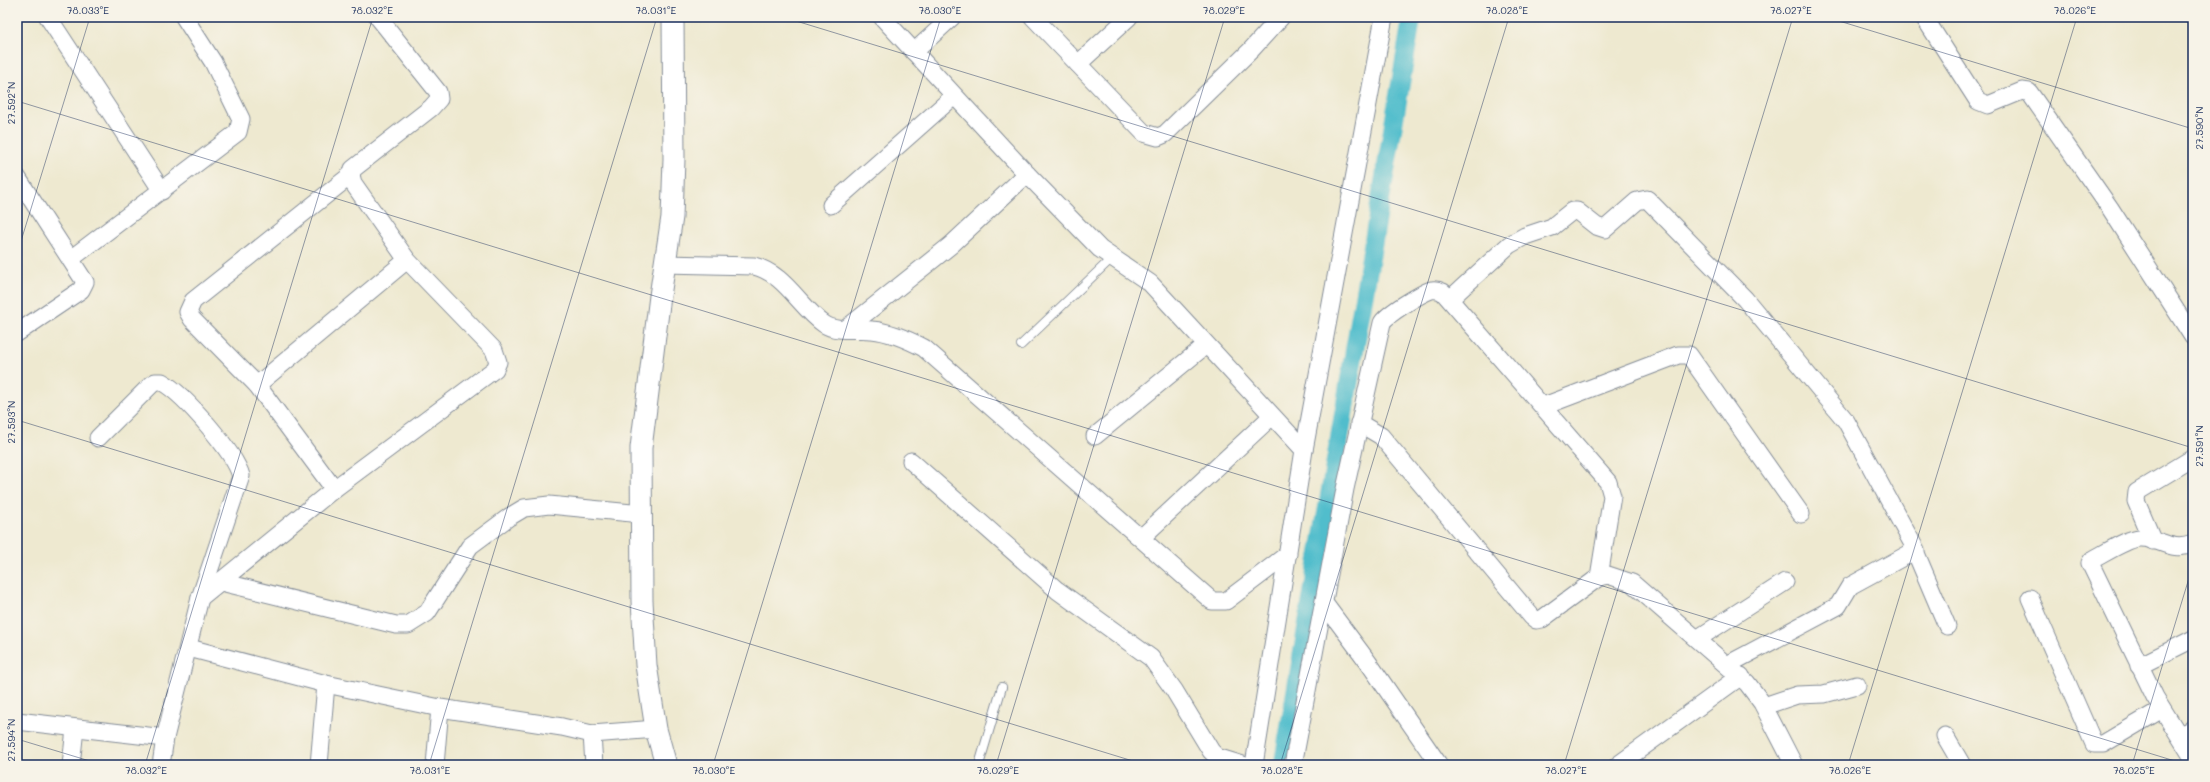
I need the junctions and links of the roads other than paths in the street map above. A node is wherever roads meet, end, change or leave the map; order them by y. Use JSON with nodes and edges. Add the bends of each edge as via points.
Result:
{"nodes":[{"id":1,"x":48,"y":17,"type":"edge"},
{"id":2,"x":378,"y":17,"type":"edge"},
{"id":3,"x":673,"y":17,"type":"edge"},
{"id":4,"x":882,"y":17,"type":"edge"},
{"id":5,"x":952,"y":17,"type":"edge"},
{"id":6,"x":1033,"y":17,"type":"edge"},
{"id":7,"x":1129,"y":17,"type":"edge"},
{"id":8,"x":1282,"y":17,"type":"edge"},
{"id":9,"x":1384,"y":17,"type":"edge"},
{"id":10,"x":1924,"y":17,"type":"edge"},
{"id":11,"x":191,"y":20,"type":"edge"},
{"id":12,"x":914,"y":52,"type":"junction"},
{"id":13,"x":1078,"y":64,"type":"junction"},
{"id":14,"x":954,"y":96,"type":"junction"},
{"id":15,"x":1027,"y":174,"type":"junction"},
{"id":16,"x":351,"y":175,"type":"junction"},
{"id":17,"x":17,"y":177,"type":"edge"},
{"id":18,"x":162,"y":191,"type":"junction"},
{"id":19,"x":832,"y":205,"type":"dead end"},
{"id":20,"x":72,"y":258,"type":"junction"},
{"id":21,"x":1112,"y":258,"type":"junction"},
{"id":22,"x":407,"y":260,"type":"junction"},
{"id":23,"x":664,"y":264,"type":"junction"},
{"id":24,"x":1450,"y":299,"type":"junction"},
{"id":25,"x":847,"y":328,"type":"junction"},
{"id":26,"x":17,"y":332,"type":"edge"},
{"id":27,"x":2193,"y":337,"type":"edge"},
{"id":28,"x":1021,"y":345,"type":"dead end"},
{"id":29,"x":1206,"y":345,"type":"junction"},
{"id":30,"x":257,"y":385,"type":"junction"},
{"id":31,"x":1544,"y":406,"type":"junction"},
{"id":32,"x":1272,"y":416,"type":"junction"},
{"id":33,"x":1360,"y":422,"type":"junction"},
{"id":34,"x":1095,"y":436,"type":"dead end"},
{"id":35,"x":98,"y":438,"type":"dead end"},
{"id":36,"x":1304,"y":450,"type":"junction"},
{"id":37,"x":2193,"y":458,"type":"edge"},
{"id":38,"x":912,"y":460,"type":"dead end"},
{"id":39,"x":334,"y":490,"type":"junction"},
{"id":40,"x":642,"y":514,"type":"junction"},
{"id":41,"x":1801,"y":514,"type":"dead end"},
{"id":42,"x":1141,"y":538,"type":"junction"},
{"id":43,"x":2153,"y":541,"type":"junction"},
{"id":44,"x":2193,"y":544,"type":"edge"},
{"id":45,"x":1915,"y":551,"type":"junction"},
{"id":46,"x":1288,"y":554,"type":"junction"},
{"id":47,"x":1600,"y":577,"type":"junction"},
{"id":48,"x":221,"y":582,"type":"junction"},
{"id":49,"x":1785,"y":582,"type":"dead end"},
{"id":50,"x":200,"y":598,"type":"junction"},
{"id":51,"x":2030,"y":598,"type":"dead end"},
{"id":52,"x":1324,"y":603,"type":"junction"},
{"id":53,"x":1947,"y":626,"type":"dead end"},
{"id":54,"x":1697,"y":639,"type":"junction"},
{"id":55,"x":2193,"y":639,"type":"edge"},
{"id":56,"x":189,"y":648,"type":"junction"},
{"id":57,"x":1727,"y":665,"type":"junction"},
{"id":58,"x":2139,"y":666,"type":"junction"},
{"id":59,"x":1741,"y":676,"type":"junction"},
{"id":60,"x":326,"y":684,"type":"junction"},
{"id":61,"x":1857,"y":685,"type":"dead end"},
{"id":62,"x":1002,"y":687,"type":"dead end"},
{"id":63,"x":1764,"y":706,"type":"junction"},
{"id":64,"x":440,"y":708,"type":"junction"},
{"id":65,"x":2162,"y":709,"type":"junction"},
{"id":66,"x":17,"y":721,"type":"edge"},
{"id":67,"x":75,"y":728,"type":"junction"},
{"id":68,"x":656,"y":729,"type":"junction"},
{"id":69,"x":2186,"y":732,"type":"edge"},
{"id":70,"x":592,"y":734,"type":"junction"},
{"id":71,"x":1945,"y":736,"type":"dead end"},
{"id":72,"x":165,"y":738,"type":"junction"},
{"id":73,"x":2193,"y":758,"type":"edge"},
{"id":74,"x":71,"y":765,"type":"edge"},
{"id":75,"x":161,"y":765,"type":"edge"},
{"id":76,"x":319,"y":765,"type":"edge"},
{"id":77,"x":435,"y":765,"type":"edge"},
{"id":78,"x":594,"y":765,"type":"edge"},
{"id":79,"x":666,"y":765,"type":"edge"},
{"id":80,"x":979,"y":765,"type":"edge"},
{"id":81,"x":1244,"y":765,"type":"edge"},
{"id":82,"x":1254,"y":765,"type":"edge"},
{"id":83,"x":1293,"y":765,"type":"edge"},
{"id":84,"x":1439,"y":765,"type":"edge"},
{"id":85,"x":1618,"y":765,"type":"edge"},
{"id":86,"x":1794,"y":765,"type":"edge"},
{"id":87,"x":1962,"y":765,"type":"edge"}],
"edges":[{"from":1,"to":18,"type":"street"},
{"from":2,"to":16,"type":"street","via":[[438,92],[439,99]]},
{"from":3,"to":23,"type":"street","via":[[672,217]]},
{"from":4,"to":12,"type":"street"},
{"from":5,"to":12,"type":"street"},
{"from":6,"to":13,"type":"street"},
{"from":7,"to":13,"type":"street"},
{"from":8,"to":13,"type":"street","via":[[1165,134],[1158,137],[1144,133]]},
{"from":9,"to":36,"type":"street"},
{"from":10,"to":27,"type":"street","via":[[1978,101],[1988,105],[2022,91],[2029,92],[2110,208]]},
{"from":11,"to":18,"type":"street","via":[[241,120],[240,127],[238,132]]},
{"from":12,"to":14,"type":"street"},
{"from":14,"to":15,"type":"street"},
{"from":14,"to":19,"type":"street"},
{"from":15,"to":21,"type":"street","via":[[1100,249]]},
{"from":15,"to":25,"type":"street","via":[[951,245]]},
{"from":16,"to":22,"type":"street","via":[[353,183]]},
{"from":16,"to":30,"type":"street","via":[[189,306],[188,312],[192,319]]},
{"from":17,"to":20,"type":"street"},
{"from":18,"to":20,"type":"street"},
{"from":20,"to":26,"type":"street","via":[[85,278],[84,286]]},
{"from":21,"to":28,"type":"lane"},
{"from":21,"to":29,"type":"street","via":[[1150,282]]},
{"from":22,"to":30,"type":"street"},
{"from":22,"to":39,"type":"street","via":[[494,350],[498,362],[495,369]]},
{"from":23,"to":25,"type":"street","via":[[763,268],[775,276],[825,324]]},
{"from":23,"to":40,"type":"street","via":[[641,448]]},
{"from":24,"to":31,"type":"street"},
{"from":24,"to":33,"type":"street","via":[[1439,290],[1430,290],[1384,319]]},
{"from":24,"to":45,"type":"street","via":[[1509,245],[1525,236],[1552,227],[1572,211],[1577,211],[1596,226],[1605,229],[1637,201],[1648,199],[1745,299],[1846,421],[1915,546]]},
{"from":25,"to":42,"type":"street","via":[[889,332],[924,348]]},
{"from":29,"to":32,"type":"street"},
{"from":29,"to":34,"type":"street"},
{"from":30,"to":39,"type":"street"},
{"from":31,"to":41,"type":"street","via":[[1678,355],[1689,355]]},
{"from":31,"to":47,"type":"street","via":[[1608,482],[1611,490]]},
{"from":32,"to":36,"type":"street"},
{"from":32,"to":42,"type":"street"},
{"from":33,"to":47,"type":"street","via":[[1381,436],[1536,620],[1542,619]]},
{"from":33,"to":52,"type":"street"},
{"from":35,"to":50,"type":"street","via":[[151,385],[159,381],[166,384],[198,414],[237,465],[241,476],[240,482]]},
{"from":36,"to":46,"type":"street"},
{"from":37,"to":43,"type":"street","via":[[2137,492],[2136,501]]},
{"from":38,"to":81,"type":"street","via":[[1057,590],[1151,658],[1211,751],[1220,759]]},
{"from":39,"to":48,"type":"street"},
{"from":40,"to":48,"type":"street","via":[[549,505],[524,508],[470,546],[427,612],[408,625],[396,625]]},
{"from":40,"to":68,"type":"street","via":[[642,601],[646,665]]},
{"from":42,"to":46,"type":"street","via":[[1209,599],[1218,602],[1226,601]]},
{"from":43,"to":44,"type":"street","via":[[2180,548]]},
{"from":43,"to":58,"type":"street","via":[[2145,538],[2134,539],[2090,563]]},
{"from":45,"to":53,"type":"street"},
{"from":45,"to":57,"type":"street","via":[[1850,586],[1838,606]]},
{"from":46,"to":82,"type":"street"},
{"from":47,"to":54,"type":"street","via":[[1608,575],[1632,583]]},
{"from":48,"to":50,"type":"street"},
{"from":49,"to":54,"type":"street"},
{"from":50,"to":56,"type":"street"},
{"from":51,"to":65,"type":"street","via":[[2094,744],[2103,744]]},
{"from":52,"to":83,"type":"street"},
{"from":52,"to":84,"type":"street"},
{"from":54,"to":57,"type":"street"},
{"from":55,"to":58,"type":"street"},
{"from":56,"to":60,"type":"street"},
{"from":56,"to":72,"type":"street"},
{"from":57,"to":59,"type":"street"},
{"from":58,"to":65,"type":"street"},
{"from":59,"to":63,"type":"street"},
{"from":59,"to":85,"type":"street"},
{"from":60,"to":64,"type":"street"},
{"from":60,"to":76,"type":"street"},
{"from":61,"to":63,"type":"street","via":[[1824,694],[1796,695]]},
{"from":62,"to":80,"type":"lane"},
{"from":63,"to":86,"type":"street"},
{"from":64,"to":70,"type":"street"},
{"from":64,"to":77,"type":"street"},
{"from":65,"to":69,"type":"street"},
{"from":66,"to":67,"type":"street"},
{"from":67,"to":72,"type":"street"},
{"from":67,"to":74,"type":"street"},
{"from":68,"to":70,"type":"street"},
{"from":68,"to":79,"type":"street"},
{"from":69,"to":73,"type":"street"},
{"from":70,"to":78,"type":"street"},
{"from":71,"to":87,"type":"street"},
{"from":72,"to":75,"type":"street"}]}
